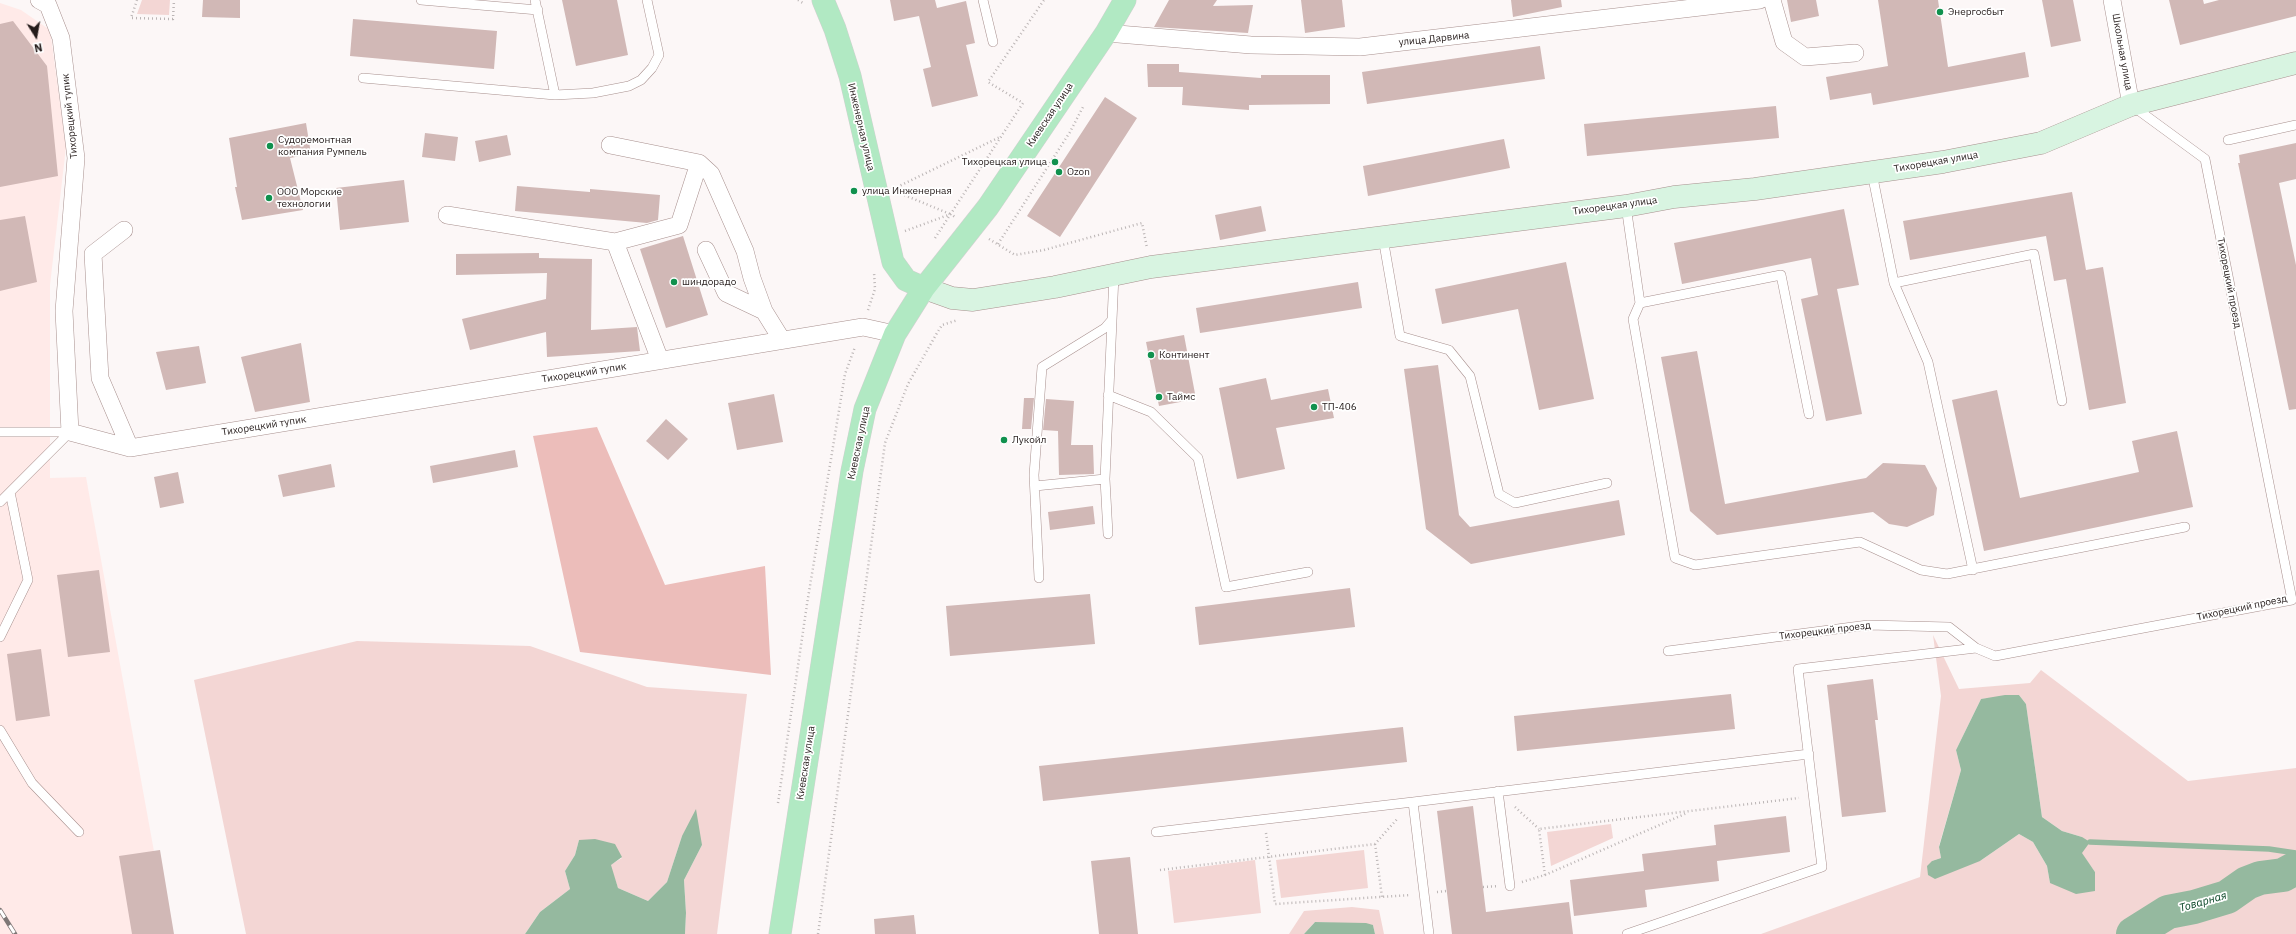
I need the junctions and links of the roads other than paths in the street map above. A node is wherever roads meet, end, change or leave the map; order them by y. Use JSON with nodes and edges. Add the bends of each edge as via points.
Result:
{"nodes":[{"id":1,"x":39,"y":0,"type":"edge"},
{"id":2,"x":421,"y":0,"type":"edge"},
{"id":3,"x":535,"y":0,"type":"edge"},
{"id":4,"x":647,"y":0,"type":"edge"},
{"id":5,"x":822,"y":0,"type":"edge"},
{"id":6,"x":983,"y":0,"type":"edge"},
{"id":7,"x":1125,"y":0,"type":"edge"},
{"id":8,"x":1760,"y":0,"type":"edge"},
{"id":9,"x":1772,"y":0,"type":"edge"},
{"id":10,"x":2112,"y":0,"type":"edge"},
{"id":11,"x":538,"y":10,"type":"junction"},
{"id":12,"x":1106,"y":33,"type":"junction"},
{"id":13,"x":993,"y":42,"type":"dead end"},
{"id":14,"x":1855,"y":53,"type":"dead end"},
{"id":15,"x":2296,"y":63,"type":"edge"},
{"id":16,"x":363,"y":78,"type":"dead end"},
{"id":17,"x":555,"y":95,"type":"junction"},
{"id":18,"x":2131,"y":104,"type":"junction"},
{"id":19,"x":2296,"y":125,"type":"edge"},
{"id":20,"x":2228,"y":140,"type":"dead end"},
{"id":21,"x":610,"y":145,"type":"dead end"},
{"id":22,"x":699,"y":163,"type":"junction"},
{"id":23,"x":1872,"y":173,"type":"junction"},
{"id":24,"x":1626,"y":206,"type":"junction"},
{"id":25,"x":447,"y":215,"type":"dead end"},
{"id":26,"x":124,"y":230,"type":"dead end"},
{"id":27,"x":1383,"y":238,"type":"junction"},
{"id":28,"x":615,"y":242,"type":"junction"},
{"id":29,"x":706,"y":250,"type":"dead end"},
{"id":30,"x":1114,"y":274,"type":"junction"},
{"id":31,"x":1894,"y":283,"type":"junction"},
{"id":32,"x":924,"y":288,"type":"junction"},
{"id":33,"x":1640,"y":303,"type":"junction"},
{"id":34,"x":764,"y":310,"type":"junction"},
{"id":35,"x":1111,"y":321,"type":"junction"},
{"id":36,"x":895,"y":334,"type":"junction"},
{"id":37,"x":782,"y":340,"type":"junction"},
{"id":38,"x":660,"y":360,"type":"junction"},
{"id":39,"x":1108,"y":395,"type":"junction"},
{"id":40,"x":2062,"y":401,"type":"dead end"},
{"id":41,"x":1810,"y":414,"type":"dead end"},
{"id":42,"x":0,"y":432,"type":"edge"},
{"id":43,"x":70,"y":432,"type":"junction"},
{"id":44,"x":130,"y":448,"type":"junction"},
{"id":45,"x":1105,"y":480,"type":"junction"},
{"id":46,"x":1607,"y":483,"type":"dead end"},
{"id":47,"x":1035,"y":486,"type":"junction"},
{"id":48,"x":10,"y":492,"type":"junction"},
{"id":49,"x":0,"y":502,"type":"edge"},
{"id":50,"x":2185,"y":527,"type":"dead end"},
{"id":51,"x":1108,"y":534,"type":"dead end"},
{"id":52,"x":1973,"y":570,"type":"junction"},
{"id":53,"x":1308,"y":572,"type":"dead end"},
{"id":54,"x":1039,"y":578,"type":"dead end"},
{"id":55,"x":0,"y":637,"type":"edge"},
{"id":56,"x":1976,"y":648,"type":"junction"},
{"id":57,"x":1668,"y":651,"type":"dead end"},
{"id":58,"x":0,"y":730,"type":"edge"},
{"id":59,"x":1809,"y":754,"type":"junction"},
{"id":60,"x":1498,"y":791,"type":"junction"},
{"id":61,"x":1413,"y":802,"type":"junction"},
{"id":62,"x":79,"y":832,"type":"dead end"},
{"id":63,"x":1156,"y":832,"type":"dead end"},
{"id":64,"x":1510,"y":886,"type":"road end"},
{"id":65,"x":780,"y":934,"type":"edge"},
{"id":66,"x":1429,"y":934,"type":"edge"},
{"id":67,"x":1627,"y":934,"type":"edge"}],
"edges":[{"from":1,"to":43,"type":"street","name":"Тихорецкий тупик","via":[[48,5],[61,38],[76,158],[64,311]]},
{"from":2,"to":11,"type":"lane"},
{"from":3,"to":11,"type":"lane"},
{"from":4,"to":17,"type":"lane","via":[[659,55],[641,80],[629,86],[593,93]]},
{"from":5,"to":32,"type":"main road","name":"Инженерная улица","via":[[835,29],[850,76],[893,262],[906,280]]},
{"from":6,"to":13,"type":"lane"},
{"from":7,"to":12,"type":"main road","name":"Киевская улица"},
{"from":8,"to":12,"type":"street","name":"улица Дарвина","via":[[1476,35],[1360,46],[1251,45]]},
{"from":9,"to":14,"type":"street","via":[[1784,42],[1805,56]]},
{"from":10,"to":18,"type":"street","name":"Школьная улица"},
{"from":11,"to":17,"type":"lane"},
{"from":12,"to":32,"type":"main road","name":"Киевская улица","via":[[972,228]]},
{"from":15,"to":18,"type":"street","name":"Тихорецкая улица"},
{"from":16,"to":17,"type":"lane"},
{"from":18,"to":23,"type":"street","name":"Тихорецкая улица","via":[[2041,143]]},
{"from":18,"to":56,"type":"lane","name":"Тихорецкий проезд","via":[[2205,159],[2292,600],[1995,656]]},
{"from":19,"to":20,"type":"lane"},
{"from":21,"to":22,"type":"street"},
{"from":22,"to":28,"type":"street","via":[[679,225]]},
{"from":22,"to":34,"type":"street","via":[[711,174],[745,251]]},
{"from":23,"to":24,"type":"street","name":"Тихорецкая улица","via":[[1674,197]]},
{"from":23,"to":31,"type":"lane"},
{"from":24,"to":27,"type":"street","name":"Тихорецкая улица"},
{"from":24,"to":33,"type":"lane"},
{"from":25,"to":28,"type":"street"},
{"from":26,"to":44,"type":"street","via":[[93,254],[100,378]]},
{"from":27,"to":30,"type":"street","name":"Тихорецкая улица","via":[[1151,267]]},
{"from":27,"to":46,"type":"lane","via":[[1400,336],[1449,350],[1470,376],[1499,494],[1515,503]]},
{"from":28,"to":38,"type":"street"},
{"from":29,"to":34,"type":"street","via":[[726,293]]},
{"from":30,"to":32,"type":"street","name":"Тихорецкая улица","via":[[1055,287],[973,300],[952,298]]},
{"from":30,"to":35,"type":"lane"},
{"from":31,"to":40,"type":"lane","via":[[2034,254]]},
{"from":31,"to":52,"type":"lane","via":[[1928,362]]},
{"from":32,"to":36,"type":"main road","name":"Киевская улица"},
{"from":33,"to":41,"type":"lane","via":[[1781,275]]},
{"from":33,"to":52,"type":"lane","via":[[1633,319],[1676,558],[1695,565],[1860,542],[1921,570],[1947,574]]},
{"from":34,"to":37,"type":"street"},
{"from":35,"to":39,"type":"lane"},
{"from":35,"to":47,"type":"lane","via":[[1105,328],[1042,367]]},
{"from":36,"to":37,"type":"street","name":"Тихорецкий тупик","via":[[863,327]]},
{"from":36,"to":65,"type":"main road","name":"Киевская улица","via":[[865,409],[852,472]]},
{"from":37,"to":38,"type":"street","name":"Тихорецкий тупик"},
{"from":38,"to":44,"type":"street","name":"Тихорецкий тупик"},
{"from":39,"to":45,"type":"lane"},
{"from":39,"to":53,"type":"lane","via":[[1151,412],[1198,458],[1226,587]]},
{"from":42,"to":43,"type":"lane"},
{"from":43,"to":44,"type":"street","name":"Тихорецкий тупик"},
{"from":43,"to":48,"type":"lane"},
{"from":45,"to":47,"type":"lane"},
{"from":45,"to":51,"type":"lane"},
{"from":47,"to":54,"type":"lane"},
{"from":48,"to":49,"type":"lane"},
{"from":48,"to":55,"type":"lane","via":[[28,580]]},
{"from":50,"to":52,"type":"lane"},
{"from":56,"to":57,"type":"lane","name":"Тихорецкий проезд","via":[[1948,627],[1868,625]]},
{"from":56,"to":59,"type":"lane","via":[[1798,669]]},
{"from":58,"to":62,"type":"lane","via":[[32,783]]},
{"from":59,"to":60,"type":"lane"},
{"from":59,"to":67,"type":"lane","via":[[1822,867]]},
{"from":60,"to":61,"type":"lane"},
{"from":60,"to":64,"type":"lane"},
{"from":61,"to":63,"type":"lane"},
{"from":61,"to":66,"type":"lane"}]}
